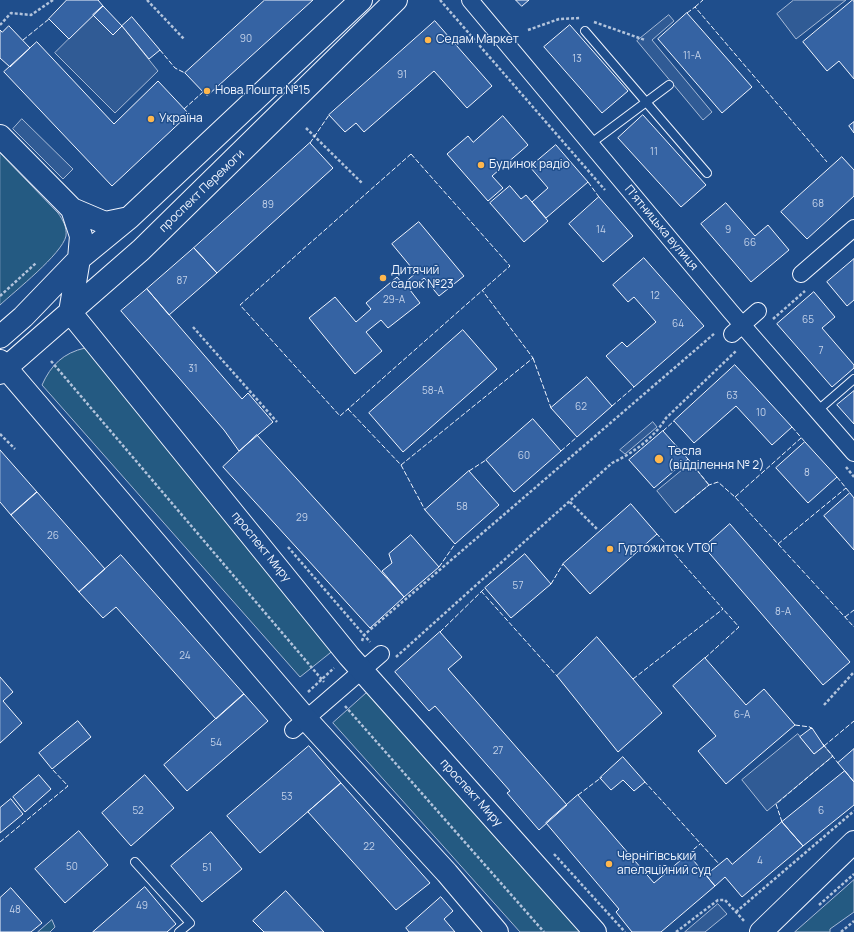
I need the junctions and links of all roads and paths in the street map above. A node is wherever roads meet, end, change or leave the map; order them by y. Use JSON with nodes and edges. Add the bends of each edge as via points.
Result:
{"nodes":[{"id":1,"x":53,"y":0,"type":"edge"},
{"id":2,"x":147,"y":0,"type":"edge"},
{"id":3,"x":361,"y":0,"type":"edge"},
{"id":4,"x":396,"y":0,"type":"edge"},
{"id":5,"x":440,"y":0,"type":"edge"},
{"id":6,"x":470,"y":0,"type":"edge"},
{"id":7,"x":0,"y":25,"type":"edge"},
{"id":8,"x":585,"y":31,"type":"dead end"},
{"id":9,"x":184,"y":39,"type":"dead end"},
{"id":10,"x":669,"y":85,"type":"dead end"},
{"id":11,"x":645,"y":102,"type":"junction"},
{"id":12,"x":306,"y":128,"type":"dead end"},
{"id":13,"x":0,"y":136,"type":"edge"},
{"id":14,"x":590,"y":144,"type":"junction"},
{"id":15,"x":707,"y":173,"type":"dead end"},
{"id":16,"x":362,"y":183,"type":"dead end"},
{"id":17,"x":610,"y":196,"type":"dead end"},
{"id":18,"x":72,"y":209,"type":"junction"},
{"id":19,"x":129,"y":218,"type":"junction"},
{"id":20,"x":854,"y":228,"type":"edge"},
{"id":21,"x":79,"y":259,"type":"junction"},
{"id":22,"x":36,"y":263,"type":"dead end"},
{"id":23,"x":801,"y":274,"type":"dead end"},
{"id":24,"x":0,"y":296,"type":"edge"},
{"id":25,"x":758,"y":311,"type":"dead end"},
{"id":26,"x":70,"y":312,"type":"junction"},
{"id":27,"x":23,"y":317,"type":"junction"},
{"id":28,"x":193,"y":327,"type":"dead end"},
{"id":29,"x":734,"y":334,"type":"junction"},
{"id":30,"x":0,"y":337,"type":"edge"},
{"id":31,"x":51,"y":361,"type":"dead end"},
{"id":32,"x":1,"y":368,"type":"edge"},
{"id":33,"x":854,"y":379,"type":"edge"},
{"id":34,"x":817,"y":411,"type":"junction"},
{"id":35,"x":277,"y":422,"type":"dead end"},
{"id":36,"x":0,"y":434,"type":"edge"},
{"id":37,"x":15,"y":449,"type":"dead end"},
{"id":38,"x":849,"y":459,"type":"edge"},
{"id":39,"x":854,"y":477,"type":"edge"},
{"id":40,"x":570,"y":502,"type":"junction"},
{"id":41,"x":597,"y":529,"type":"dead end"},
{"id":42,"x":364,"y":635,"type":"dead end"},
{"id":43,"x":388,"y":656,"type":"joint"},
{"id":44,"x":339,"y":663,"type":"dead end"},
{"id":45,"x":363,"y":670,"type":"junction"},
{"id":46,"x":854,"y":672,"type":"edge"},
{"id":47,"x":322,"y":679,"type":"junction"},
{"id":48,"x":303,"y":696,"type":"dead end"},
{"id":49,"x":824,"y":705,"type":"dead end"},
{"id":50,"x":346,"y":708,"type":"dead end"},
{"id":51,"x":299,"y":725,"type":"junction"},
{"id":52,"x":854,"y":811,"type":"edge"},
{"id":53,"x":854,"y":842,"type":"edge"},
{"id":54,"x":136,"y":862,"type":"dead end"},
{"id":55,"x":854,"y":874,"type":"edge"},
{"id":56,"x":819,"y":906,"type":"dead end"},
{"id":57,"x":736,"y":912,"type":"junction"},
{"id":58,"x":854,"y":922,"type":"edge"},
{"id":59,"x":753,"y":927,"type":"edge"},
{"id":60,"x":179,"y":932,"type":"edge"},
{"id":61,"x":497,"y":932,"type":"edge"},
{"id":62,"x":544,"y":932,"type":"edge"},
{"id":63,"x":595,"y":932,"type":"edge"},
{"id":64,"x":676,"y":932,"type":"edge"},
{"id":65,"x":841,"y":932,"type":"edge"}],
"edges":[{"from":1,"to":7,"type":"path","via":[[31,15],[12,13]]},
{"from":2,"to":9,"type":"path"},
{"from":3,"to":19,"type":"main road"},
{"from":4,"to":26,"type":"main road","name":"проспект Перемоги","via":[[141,250]]},
{"from":5,"to":17,"type":"path"},
{"from":6,"to":14,"type":"street","name":"Пʼятницька вулиця"},
{"from":8,"to":11,"type":"lane"},
{"from":10,"to":11,"type":"lane"},
{"from":11,"to":14,"type":"lane"},
{"from":11,"to":15,"type":"lane"},
{"from":12,"to":16,"type":"path"},
{"from":13,"to":18,"type":"main road"},
{"from":14,"to":29,"type":"street","name":"Пʼятницька вулиця"},
{"from":18,"to":19,"type":"main road","via":[[105,223]]},
{"from":18,"to":21,"type":"main road","via":[[81,236]]},
{"from":19,"to":21,"type":"main road"},
{"from":20,"to":23,"type":"street"},
{"from":21,"to":26,"type":"main road"},
{"from":21,"to":27,"type":"main road"},
{"from":22,"to":24,"type":"path"},
{"from":25,"to":29,"type":"street"},
{"from":26,"to":27,"type":"main road"},
{"from":26,"to":32,"type":"main road","name":"проспект Перемоги"},
{"from":26,"to":45,"type":"main road","name":"проспект Миру"},
{"from":27,"to":30,"type":"main road"},
{"from":28,"to":35,"type":"path"},
{"from":29,"to":34,"type":"street","name":"Пʼятницька вулиця"},
{"from":29,"to":40,"type":"path","via":[[659,429],[627,456],[612,463]]},
{"from":29,"to":42,"type":"path"},
{"from":31,"to":47,"type":"path"},
{"from":32,"to":51,"type":"main road"},
{"from":33,"to":34,"type":"lane"},
{"from":34,"to":38,"type":"street","name":"Пʼятницька вулиця"},
{"from":36,"to":37,"type":"path"},
{"from":38,"to":39,"type":"path"},
{"from":40,"to":41,"type":"path"},
{"from":40,"to":43,"type":"path"},
{"from":43,"to":45,"type":"street"},
{"from":44,"to":47,"type":"path"},
{"from":45,"to":51,"type":"street"},
{"from":45,"to":63,"type":"main road","name":"проспект Миру"},
{"from":46,"to":49,"type":"path"},
{"from":47,"to":48,"type":"path"},
{"from":50,"to":62,"type":"path"},
{"from":51,"to":61,"type":"main road","via":[[447,873]]},
{"from":52,"to":57,"type":"path"},
{"from":53,"to":59,"type":"main road"},
{"from":54,"to":60,"type":"lane","via":[[190,923]]},
{"from":55,"to":56,"type":"path"},
{"from":57,"to":59,"type":"path"},
{"from":57,"to":64,"type":"path","via":[[725,900],[718,900]]},
{"from":58,"to":65,"type":"path"}]}
